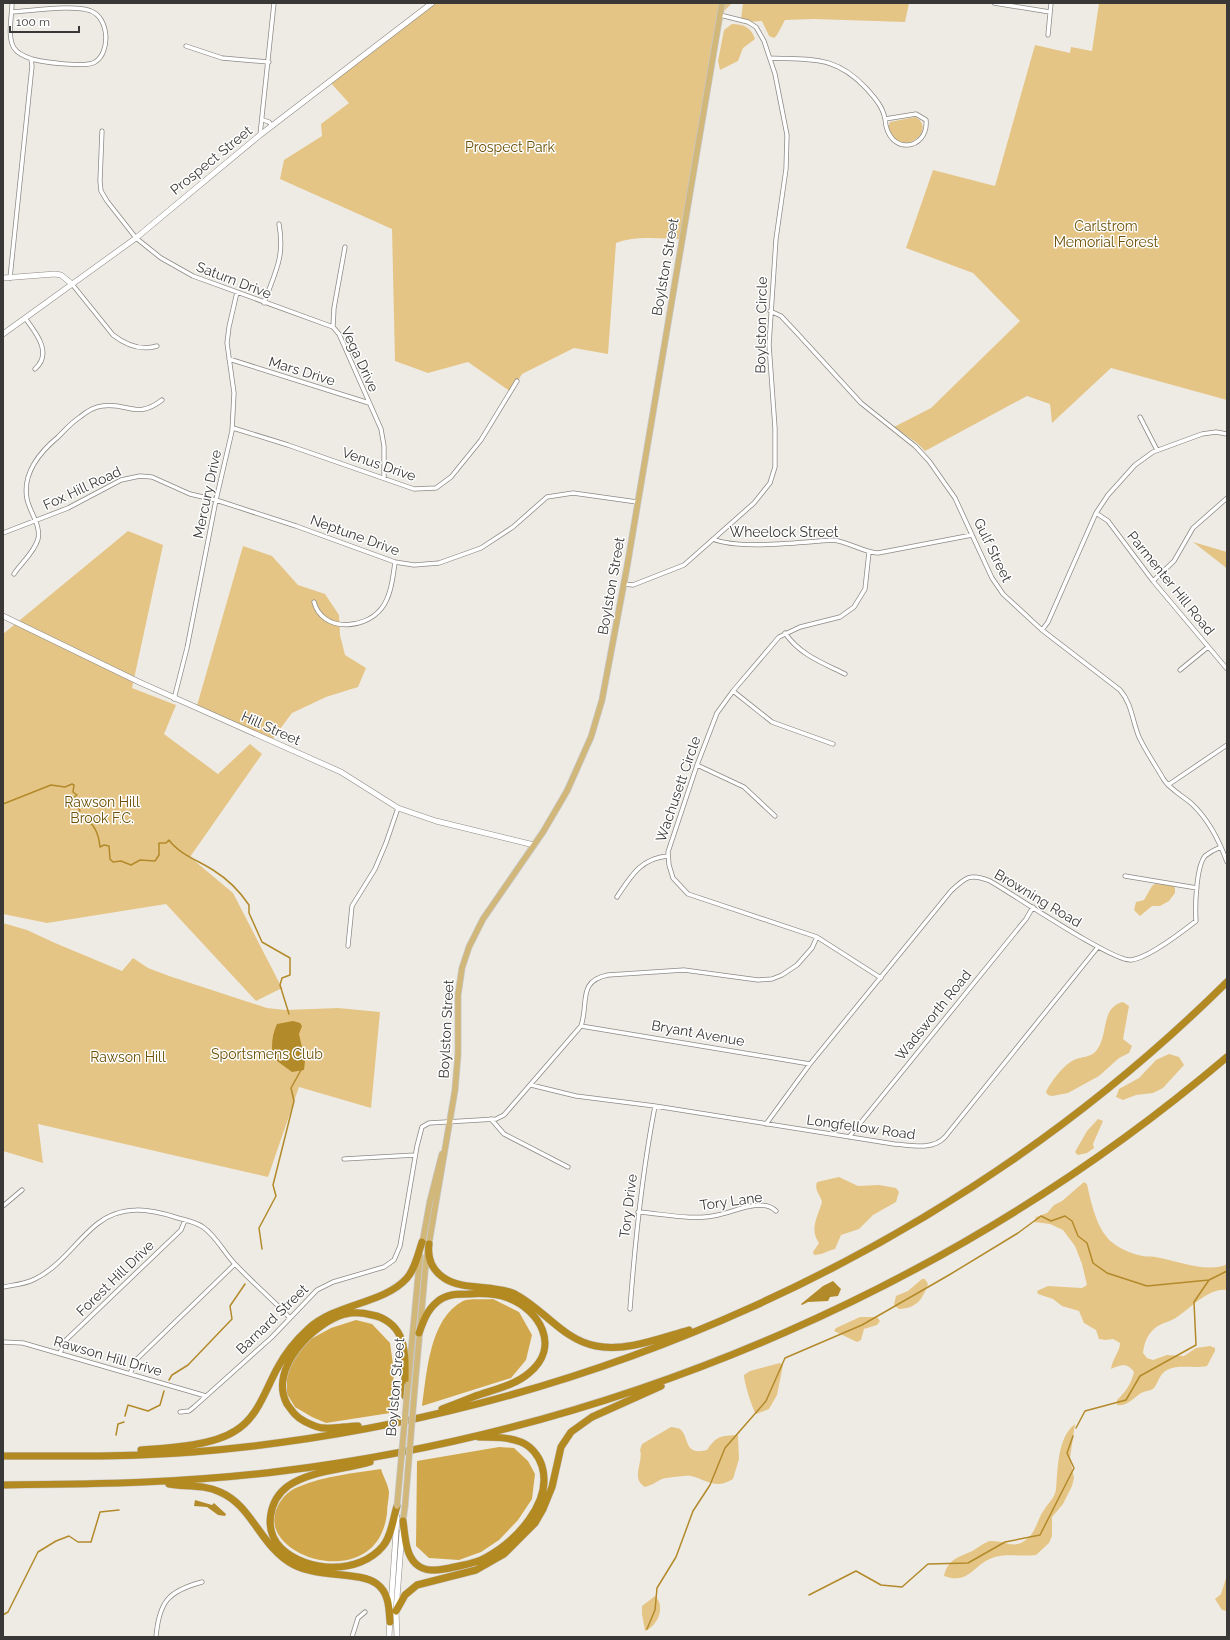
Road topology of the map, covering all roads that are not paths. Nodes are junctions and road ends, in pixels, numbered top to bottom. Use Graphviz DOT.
graph roads {
  1 [pos="12,3"];
  2 [pos="274,3"];
  3 [pos="432,3"];
  4 [pos="722,3"];
  5 [pos="994,3"];
  6 [pos="1051,3"];
  7 [pos="12,12"];
  8 [pos="1050,12"];
  9 [pos="720,15"];
  10 [pos="1048,35"];
  11 [pos="186,46"];
  12 [pos="770,58"];
  13 [pos="31,59"];
  14 [pos="269,62"];
  15 [pos="885,119"];
  16 [pos="263,120"];
  17 [pos="272,126"];
  18 [pos="102,130"];
  19 [pos="260,135"];
  20 [pos="279,224"];
  21 [pos="136,238"];
  22 [pos="345,247"];
  23 [pos="3,278"];
  24 [pos="10,278"];
  25 [pos="72,284"];
  26 [pos="237,292"];
  27 [pos="264,304"];
  28 [pos="770,310"];
  29 [pos="25,318"];
  30 [pos="333,327"];
  31 [pos="3,334"];
  32 [pos="157,346"];
  33 [pos="229,360"];
  34 [pos="35,369"];
  35 [pos="517,381"];
  36 [pos="162,400"];
  37 [pos="369,403"];
  38 [pos="1140,417"];
  39 [pos="233,428"];
  40 [pos="1227,434"];
  41 [pos="1157,450"];
  42 [pos="384,478"];
  43 [pos="1227,498"];
  44 [pos="216,500"];
  45 [pos="637,502"];
  46 [pos="1096,513"];
  47 [pos="35,522"];
  48 [pos="3,533"];
  49 [pos="972,535"];
  50 [pos="713,539"];
  51 [pos="869,552"];
  52 [pos="396,562"];
  53 [pos="14,574"];
  54 [pos="1153,581"];
  55 [pos="624,584"];
  56 [pos="314,602"];
  57 [pos="3,616"];
  58 [pos="1042,630"];
  59 [pos="785,633"];
  60 [pos="1208,647"];
  61 [pos="1227,669"];
  62 [pos="1180,670"];
  63 [pos="846,674"];
  64 [pos="733,691"];
  65 [pos="174,699"];
  66 [pos="833,744"];
  67 [pos="1227,744"];
  68 [pos="697,765"];
  69 [pos="1168,785"];
  70 [pos="398,808"];
  71 [pos="774,816"];
  72 [pos="534,845"];
  73 [pos="1222,847"];
  74 [pos="668,856"];
  75 [pos="1227,862"];
  76 [pos="1125,876"];
  77 [pos="1197,888"];
  78 [pos="617,897"];
  79 [pos="1033,907"];
  80 [pos="817,937"];
  81 [pos="348,946"];
  82 [pos="1098,947"];
  83 [pos="881,978"];
  84 [pos="1227,982"];
  85 [pos="581,1026"];
  86 [pos="1227,1058"];
  87 [pos="810,1064"];
  88 [pos="531,1085"];
  89 [pos="655,1106"];
  90 [pos="491,1119"];
  91 [pos="450,1121"];
  92 [pos="766,1124"];
  93 [pos="849,1137"];
  94 [pos="415,1156"];
  95 [pos="344,1159"];
  96 [pos="568,1167"];
  97 [pos="22,1190"];
  98 [pos="3,1206"];
  99 [pos="776,1211"];
  100 [pos="638,1212"];
  101 [pos="185,1220"];
  102 [pos="426,1243"];
  103 [pos="235,1264"];
  104 [pos="3,1287"];
  105 [pos="630,1310"];
  106 [pos="290,1318"];
  107 [pos="718,1322"];
  108 [pos="419,1334"];
  109 [pos="3,1342"];
  110 [pos="60,1353"];
  111 [pos="710,1364"];
  112 [pos="130,1374"];
  113 [pos="406,1383"];
  114 [pos="206,1396"];
  115 [pos="406,1405"];
  116 [pos="180,1412"];
  117 [pos="419,1418"];
  118 [pos="395,1423"];
  119 [pos="468,1438"];
  120 [pos="398,1453"];
  121 [pos="3,1456"];
  122 [pos="105,1456"];
  123 [pos="157,1482"];
  124 [pos="3,1485"];
  125 [pos="401,1506"];
  126 [pos="403,1521"];
  127 [pos="202,1582"];
  128 [pos="396,1611"];
  129 [pos="365,1612"];
  130 [pos="390,1622"];
  131 [pos="156,1637"];
  132 [pos="352,1637"];
  133 [pos="389,1637"];
  134 [pos="397,1637"];
  1 -- 7 [label="street"];
  2 -- 14 [label="street"];
  3 -- 17 [label="street, Prospect Street"];
  4 -- 9 [label="main road, Boylston Street"];
  5 -- 8 [label="street"];
  6 -- 8 [label="street"];
  7 -- 13 [label="street"];
  7 -- 13 [label="street"];
  8 -- 10 [label="street"];
  9 -- 12 [label="street, Boylston Circle"];
  9 -- 45 [label="main road, Boylston Street"];
  11 -- 14 [label="street"];
  12 -- 15 [label="street"];
  12 -- 28 [label="street, Boylston Circle"];
  13 -- 24 [label="street"];
  14 -- 16 [label="street"];
  15 -- 15 [label="street"];
  16 -- 17 [label="street"];
  16 -- 19 [label="street"];
  17 -- 19 [label="street, Prospect Street"];
  18 -- 21 [label="street, Saturn Drive"];
  19 -- 21 [label="street, Prospect Street"];
  20 -- 27 [label="street"];
  21 -- 25 [label="street, Prospect Street"];
  21 -- 26 [label="street, Saturn Drive"];
  22 -- 30 [label="street, Vega Drive"];
  23 -- 24 [label="street"];
  24 -- 25 [label="street"];
  25 -- 29 [label="street, Prospect Street"];
  25 -- 32 [label="street"];
  26 -- 27 [label="street, Saturn Drive"];
  26 -- 33 [label="street, Mercury Drive"];
  27 -- 30 [label="street, Saturn Drive"];
  28 -- 49 [label="street, Gulf Street"];
  28 -- 50 [label="street, Boylston Circle"];
  29 -- 31 [label="street, Prospect Street"];
  29 -- 34 [label="street"];
  30 -- 37 [label="street, Vega Drive"];
  33 -- 37 [label="street, Mars Drive"];
  33 -- 39 [label="street, Mercury Drive"];
  35 -- 42 [label="street, Venus Drive"];
  36 -- 47 [label="street"];
  37 -- 42 [label="street, Vega Drive"];
  38 -- 41 [label="street"];
  39 -- 42 [label="street, Venus Drive"];
  39 -- 44 [label="street, Mercury Drive"];
  40 -- 41 [label="street"];
  41 -- 46 [label="street"];
  43 -- 54 [label="street"];
  44 -- 47 [label="street, Fox Hill Road"];
  44 -- 52 [label="street, Neptune Drive"];
  44 -- 65 [label="street, Mercury Drive"];
  45 -- 52 [label="street, Neptune Drive"];
  45 -- 55 [label="main road, Boylston Street"];
  46 -- 54 [label="street, Parmenter Hill Road"];
  46 -- 58 [label="street"];
  47 -- 48 [label="street, Fox Hill Road"];
  47 -- 53 [label="street"];
  49 -- 51 [label="street, Wheelock Street"];
  49 -- 58 [label="street, Gulf Street"];
  50 -- 51 [label="street, Wheelock Street"];
  50 -- 55 [label="street, Boylston Circle"];
  51 -- 59 [label="street, Wachusett Circle"];
  52 -- 56 [label="street"];
  54 -- 60 [label="street, Parmenter Hill Road"];
  55 -- 72 [label="main road, Boylston Street"];
  57 -- 65 [label="street, Hill Street"];
  58 -- 69 [label="street, Gulf Street"];
  59 -- 63 [label="street"];
  59 -- 64 [label="street, Wachusett Circle"];
  60 -- 61 [label="street, Parmenter Hill Road"];
  60 -- 62 [label="street"];
  64 -- 66 [label="street"];
  64 -- 68 [label="street, Wachusett Circle"];
  65 -- 70 [label="street, Hill Street"];
  67 -- 69 [label="street"];
  68 -- 71 [label="street"];
  68 -- 74 [label="street, Wachusett Circle"];
  69 -- 73 [label="street, Gulf Street"];
  70 -- 72 [label="street, Hill Street"];
  70 -- 81 [label="street"];
  72 -- 91 [label="main road, Boylston Street"];
  73 -- 75 [label="street, Gulf Street"];
  73 -- 77 [label="street, Browning Road"];
  74 -- 78 [label="street"];
  74 -- 80 [label="street, Wachusett Circle"];
  76 -- 77 [label="street"];
  77 -- 82 [label="street, Browning Road"];
  79 -- 82 [label="street, Browning Road"];
  79 -- 83 [label="street, Browning Road"];
  79 -- 93 [label="street, Wadsworth Road"];
  80 -- 83 [label="street, Wachusett Circle"];
  80 -- 85 [label="street"];
  82 -- 93 [label="street, Longfellow Road"];
  83 -- 87 [label="street, Browning Road"];
  84 -- 107 [label="highway"];
  85 -- 87 [label="street, Bryant Avenue"];
  85 -- 88 [label="street"];
  86 -- 111 [label="highway"];
  87 -- 92 [label="street, Browning Road"];
  88 -- 89 [label="street, Longfellow Road"];
  88 -- 90 [label="street"];
  89 -- 92 [label="street, Longfellow Road"];
  89 -- 100 [label="street, Tory Drive"];
  90 -- 91 [label="street"];
  90 -- 96 [label="street"];
  91 -- 94 [label="street, Barnard Street"];
  91 -- 102 [label="main road, Boylston Street"];
  92 -- 93 [label="street, Longfellow Road"];
  94 -- 95 [label="street"];
  94 -- 106 [label="street, Barnard Street"];
  97 -- 98 [label="street"];
  99 -- 100 [label="street, Tory Lane"];
  100 -- 105 [label="street, Tory Drive"];
  101 -- 103 [label="street"];
  101 -- 104 [label="street"];
  101 -- 110 [label="street, Forest Hill Drive"];
  102 -- 107 [label="highway"];
  102 -- 108 [label="main road, Boylston Street"];
  102 -- 113 [label="main road, Boylston Street"];
  102 -- 122 [label="highway"];
  103 -- 106 [label="street"];
  103 -- 112 [label="street"];
  106 -- 114 [label="street, Barnard Street"];
  107 -- 117 [label="highway"];
  108 -- 117 [label="highway"];
  108 -- 125 [label="main road, Boylston Street, bridge"];
  109 -- 110 [label="street, Rawson Hill Drive"];
  110 -- 112 [label="street, Rawson Hill Drive"];
  111 -- 119 [label="highway"];
  111 -- 128 [label="highway"];
  112 -- 114 [label="street, Rawson Hill Drive"];
  113 -- 115 [label="highway, bridge"];
  113 -- 118 [label="highway"];
  114 -- 116 [label="street, Barnard Street"];
  115 -- 125 [label="main road, Boylston Street, bridge"];
  117 -- 118 [label="highway"];
  118 -- 122 [label="highway"];
  119 -- 120 [label="highway"];
  119 -- 126 [label="highway"];
  120 -- 123 [label="highway"];
  120 -- 125 [label="highway"];
  121 -- 122 [label="highway"];
  123 -- 124 [label="highway"];
  123 -- 130 [label="highway"];
  125 -- 126 [label="main road, Boylston Street"];
  125 -- 130 [label="street, Boylston Street"];
  126 -- 128 [label="street, Boylston Street"];
  127 -- 131 [label="street"];
  128 -- 134 [label="street, Boylston Street"];
  129 -- 132 [label="street"];
  130 -- 133 [label="street, Boylston Street"];
}
